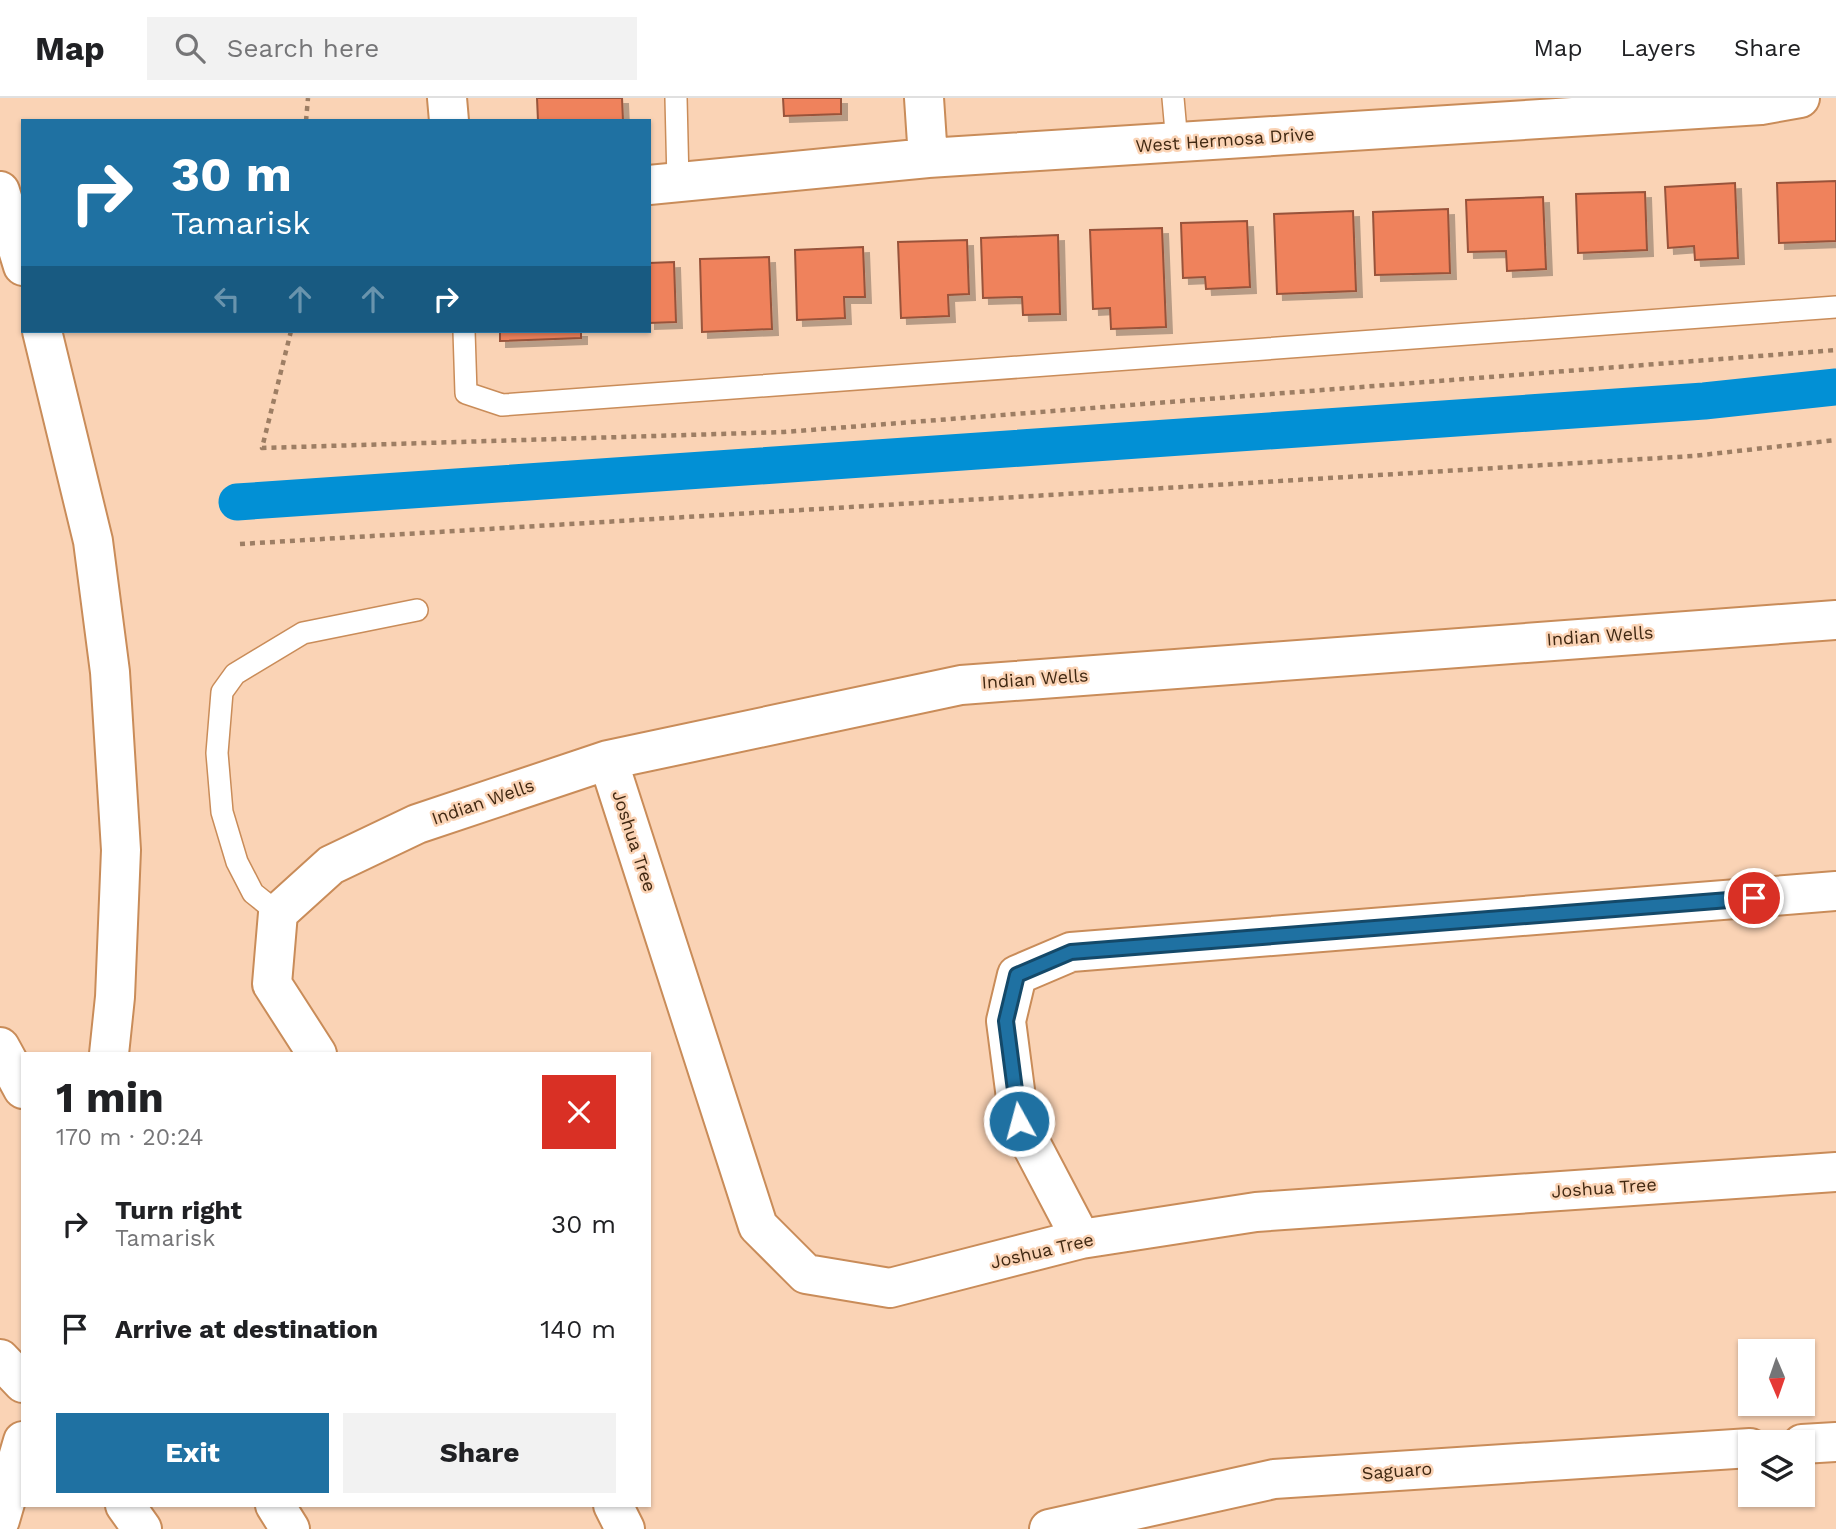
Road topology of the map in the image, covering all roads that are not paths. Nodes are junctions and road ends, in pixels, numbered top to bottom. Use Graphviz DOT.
graph roads {
  1 [pos="447,98"];
  2 [pos="676,98"];
  3 [pos="924,98"];
  4 [pos="1173,98"];
  5 [pos="1800,98"];
  6 [pos="1598,107"];
  7 [pos="1404,113"];
  8 [pos="449,119"];
  9 [pos="1177,143"];
  10 [pos="928,158"];
  11 [pos="664,184"];
  12 [pos="0,191"];
  13 [pos="21,259"];
  14 [pos="1836,307"];
  15 [pos="42,333"];
  16 [pos="464,333"];
  17 [pos="416,610"];
  18 [pos="1836,620"];
  19 [pos="608,760"];
  20 [pos="1836,891"];
  21 [pos="278,913"];
  22 [pos="0,1047"];
  23 [pos="109,1052"];
  24 [pos="316,1052"];
  25 [pos="21,1085"];
  26 [pos="1836,1172"];
  27 [pos="1081,1239"];
  28 [pos="0,1359"];
  29 [pos="21,1381"];
  30 [pos="1836,1442"];
  31 [pos="1815,1443"];
  32 [pos="21,1448"];
  33 [pos="1738,1449"];
  34 [pos="126,1507"];
  35 [pos="276,1507"];
  36 [pos="614,1507"];
  37 [pos="0,1520"];
  38 [pos="142,1529"];
  39 [pos="290,1529"];
  40 [pos="625,1529"];
  41 [pos="1049,1529"];
  1 -- 8 [label="main road"];
  2 -- 11 [label="lane"];
  3 -- 10 [label="main road"];
  4 -- 9 [label="lane"];
  5 -- 6 [label="main road, West Hermosa Drive"];
  6 -- 7 [label="main road, West Hermosa Drive"];
  7 -- 9 [label="main road, West Hermosa Drive"];
  9 -- 10 [label="main road, West Hermosa Drive"];
  10 -- 11 [label="main road, West Hermosa Drive"];
  12 -- 13 [label="main road"];
  14 -- 16 [label="lane"];
  15 -- 23 [label="main road"];
  17 -- 21 [label="lane"];
  18 -- 19 [label="main road, Indian Wells"];
  19 -- 21 [label="main road, Indian Wells"];
  19 -- 27 [label="main road, Joshua Tree"];
  20 -- 27 [label="main road"];
  21 -- 24 [label="main road"];
  22 -- 25 [label="main road"];
  26 -- 27 [label="main road, Joshua Tree"];
  28 -- 29 [label="main road"];
  30 -- 31 [label="main road"];
  32 -- 37 [label="main road"];
  33 -- 41 [label="main road, Saguaro"];
  34 -- 38 [label="main road"];
  35 -- 39 [label="main road"];
  36 -- 40 [label="main road"];
}
